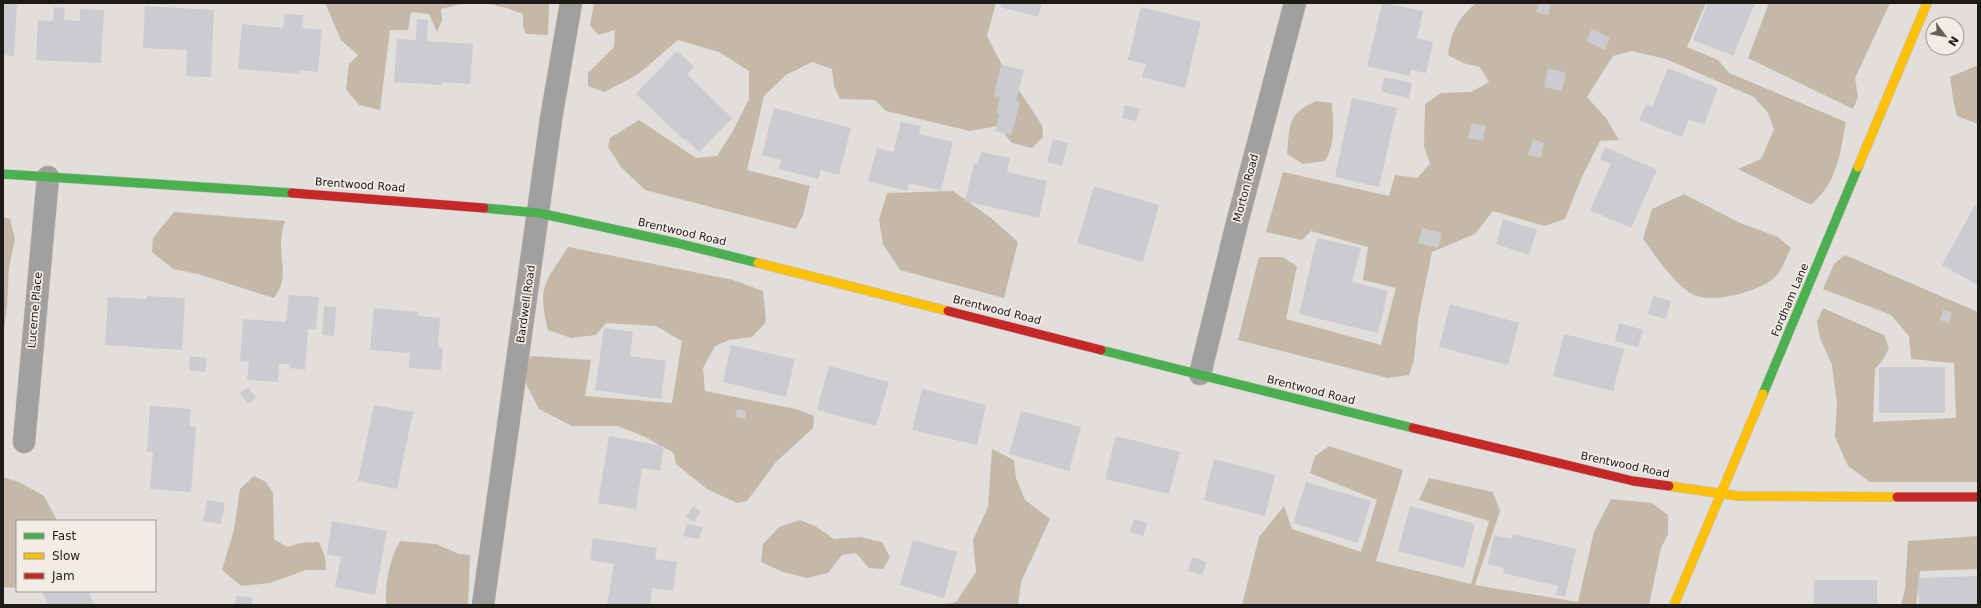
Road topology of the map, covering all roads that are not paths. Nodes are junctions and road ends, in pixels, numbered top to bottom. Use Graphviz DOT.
graph roads {
  1 [pos="571,3"];
  2 [pos="1295,3"];
  3 [pos="1926,3"];
  4 [pos="3,174"];
  5 [pos="48,177"];
  6 [pos="539,214"];
  7 [pos="1200,374"];
  8 [pos="24,442"];
  9 [pos="1720,493"];
  10 [pos="1978,497"];
  11 [pos="483,605"];
  12 [pos="1674,605"];
  1 -- 6 [label="street, Bardwell Road"];
  2 -- 7 [label="street, Morton Road"];
  3 -- 9 [label="street, Fordham Lane"];
  4 -- 5 [label="street, Brentwood Road"];
  5 -- 6 [label="street, Brentwood Road"];
  5 -- 8 [label="street, Lucerne Place"];
  6 -- 7 [label="street, Brentwood Road"];
  6 -- 11 [label="street, Bardwell Road"];
  7 -- 9 [label="street, Brentwood Road"];
  9 -- 10 [label="street, Brentwood Road"];
  9 -- 12 [label="street, Fordham Lane"];
}
